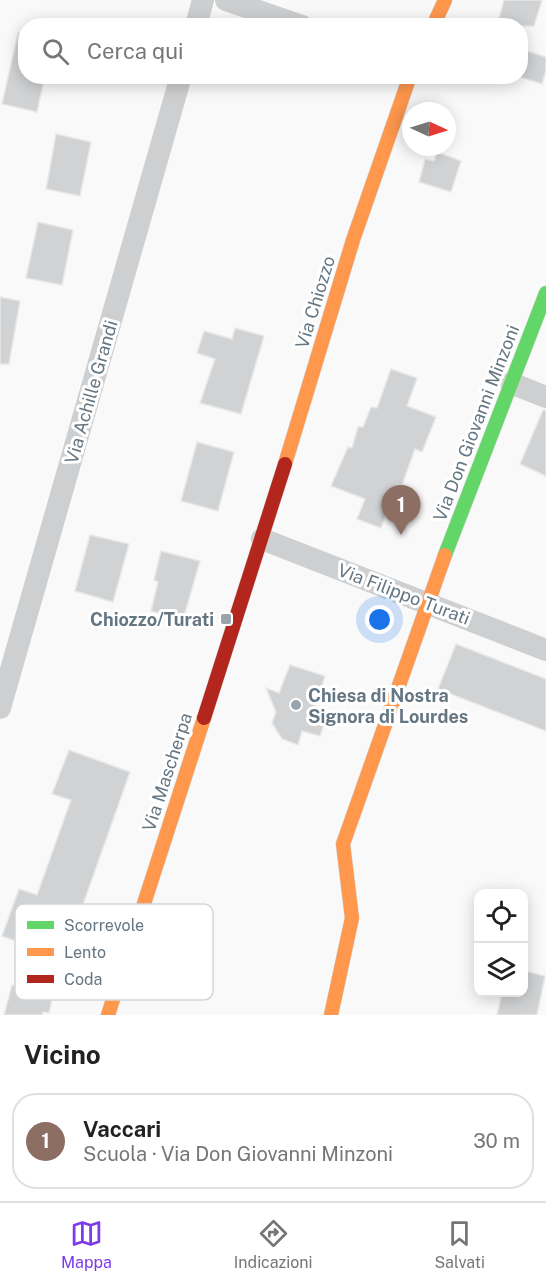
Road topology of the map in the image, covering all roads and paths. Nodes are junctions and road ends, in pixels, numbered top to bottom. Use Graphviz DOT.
graph roads {
  1 [pos="203,0"];
  2 [pos="226,0"];
  3 [pos="445,0"];
  4 [pos="198,18"];
  5 [pos="279,18"];
  6 [pos="437,18"];
  7 [pos="179,84"];
  8 [pos="407,84"];
  9 [pos="546,293"];
  10 [pos="511,383"];
  11 [pos="546,397"];
  12 [pos="262,539"];
  13 [pos="427,602"];
  14 [pos="546,650"];
  15 [pos="0,708"];
  16 [pos="144,904"];
  17 [pos="113,1000"];
  18 [pos="108,1015"];
  19 [pos="330,1015"];
  1 -- 4 [label="street"];
  2 -- 5 [label="street"];
  3 -- 6 [label="street"];
  7 -- 15 [label="street, Via Achille Grandi"];
  8 -- 12 [label="street, Via Chiozzo"];
  9 -- 10 [label="street, Via Don Giovanni Minzoni"];
  10 -- 11 [label="street"];
  10 -- 13 [label="street, Via Don Giovanni Minzoni"];
  12 -- 13 [label="street, Via Filippo Turati"];
  12 -- 16 [label="street, Via Mascherpa"];
  13 -- 14 [label="street, Via Filippo Turati"];
  13 -- 19 [label="street, Via Don Giovanni Minzoni"];
  17 -- 18 [label="street, Via Mascherpa"];
}
